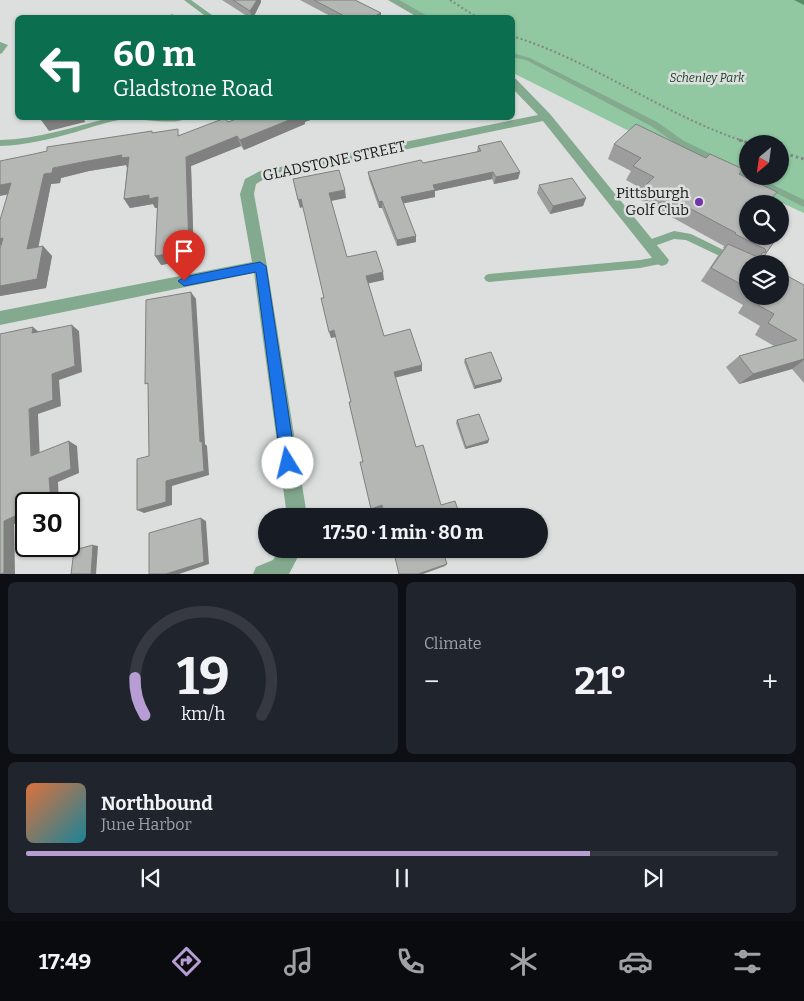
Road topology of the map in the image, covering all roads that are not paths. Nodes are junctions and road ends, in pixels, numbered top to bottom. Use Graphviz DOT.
graph roads {
  1 [pos="187,0"];
  2 [pos="392,0"];
  3 [pos="798,0"];
  4 [pos="804,2"];
  5 [pos="209,15"];
  6 [pos="419,15"];
  7 [pos="0,44"];
  8 [pos="0,52"];
  9 [pos="515,56"];
  10 [pos="515,84"];
  11 [pos="546,118"];
  12 [pos="113,120"];
  13 [pos="0,143"];
  14 [pos="804,204"];
  15 [pos="649,244"];
  16 [pos="662,260"];
  17 [pos="739,261"];
  18 [pos="260,266"];
  19 [pos="489,278"];
  20 [pos="0,318"];
  21 [pos="296,508"];
  22 [pos="286,558"];
  23 [pos="263,574"];
  1 -- 5 [label="lane"];
  2 -- 6 [label="street"];
  3 -- 4 [label="street"];
  7 -- 8 [label="lane"];
  9 -- 14 [label="lane"];
  10 -- 11 [label="street"];
  11 -- 15 [label="street"];
  11 -- 18 [label="street, GLADSTONE STREET"];
  12 -- 13 [label="lane"];
  15 -- 16 [label="street"];
  15 -- 17 [label="lane"];
  16 -- 19 [label="lane"];
  18 -- 20 [label="street"];
  18 -- 21 [label="street, GLADSTONE STREET"];
  22 -- 23 [label="street"];
}
